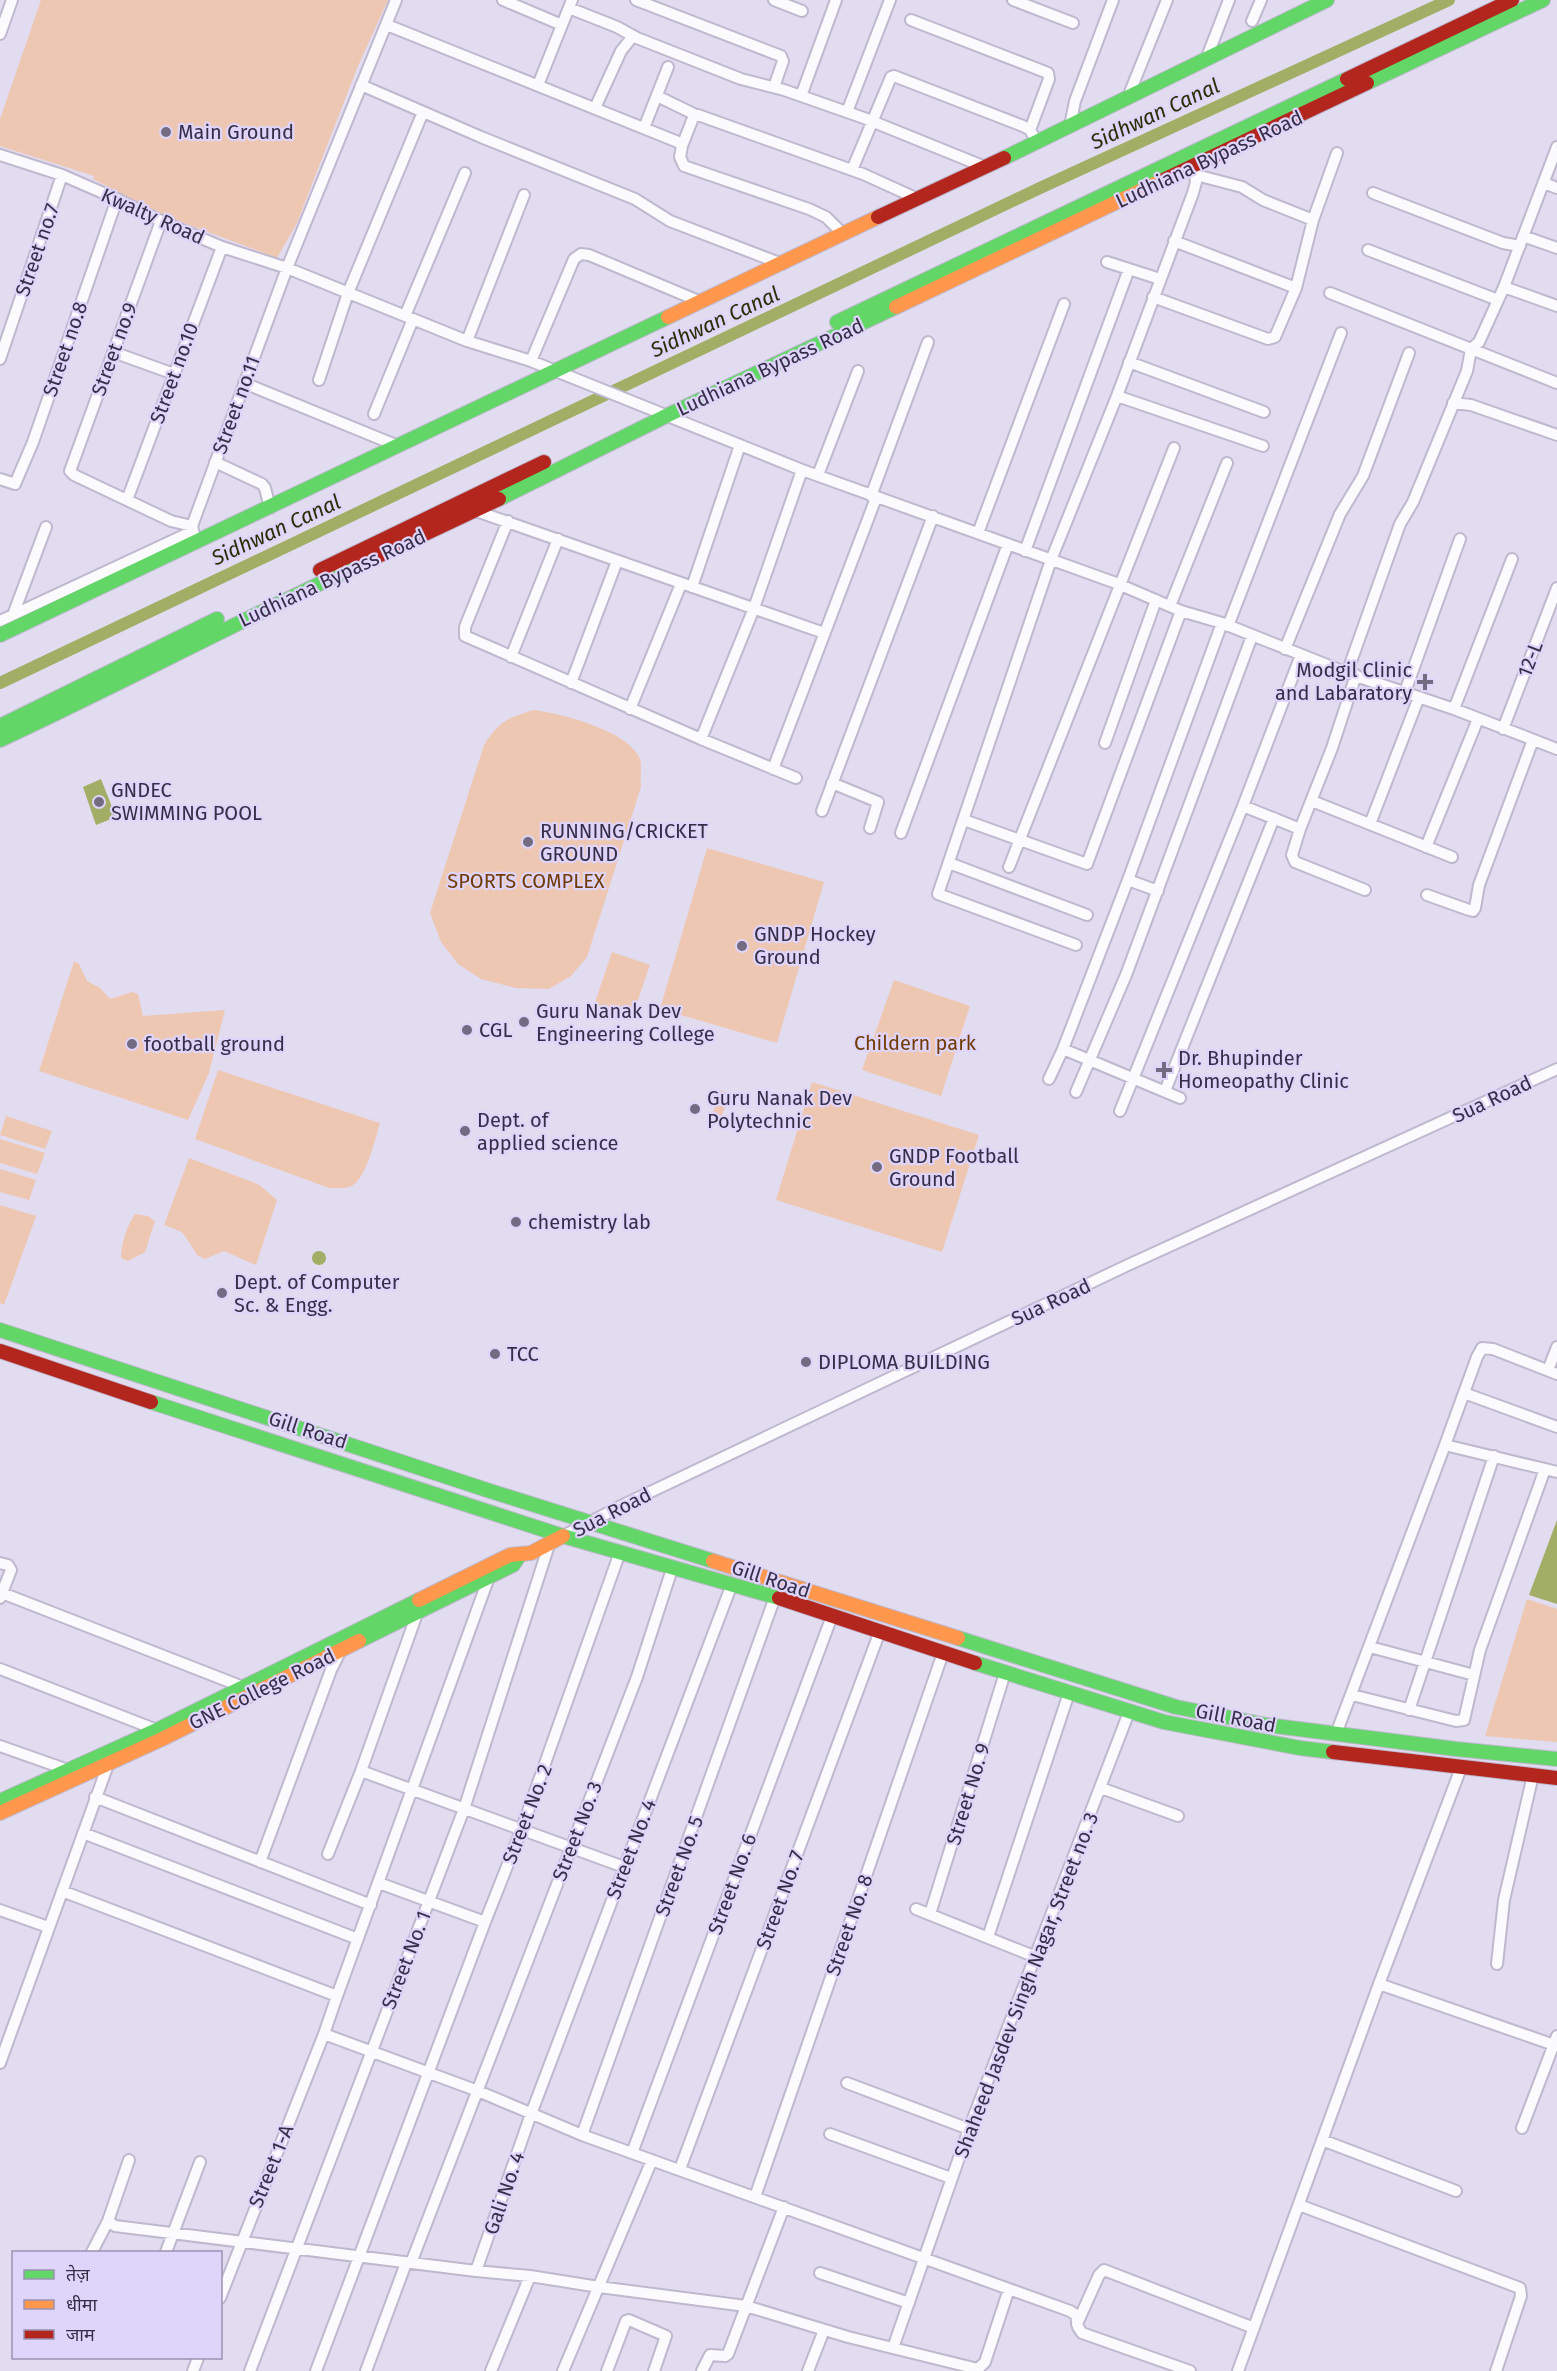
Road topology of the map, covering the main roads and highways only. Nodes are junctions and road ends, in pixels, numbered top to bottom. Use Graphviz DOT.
graph roads {
  1 [pos="1327,0"];
  2 [pos="1512,0"];
  3 [pos="1543,0"];
  4 [pos="0,635"];
  5 [pos="0,726"];
  6 [pos="0,740"];
  7 [pos="0,1330"];
  8 [pos="1,1356"];
  9 [pos="563,1536"];
  10 [pos="549,1545"];
  11 [pos="519,1556"];
  12 [pos="1557,1759"];
  13 [pos="1557,1778"];
  14 [pos="0,1801"];
  15 [pos="0,1813"];
  1 -- 4 [label="main road"];
  2 -- 5 [label="main road, Ludhiana Bypass Road"];
  3 -- 6 [label="main road, Ludhiana Bypass Road"];
  7 -- 12 [label="main road, Gill Road"];
  8 -- 9 [label="main road, Gill Road"];
  9 -- 10 [label="main road, Sua Road"];
  9 -- 13 [label="main road, Gill Road"];
  10 -- 11 [label="main road, GNE College Road"];
  11 -- 14 [label="main road, GNE College Road"];
  11 -- 15 [label="main road, GNE College Road"];
}
